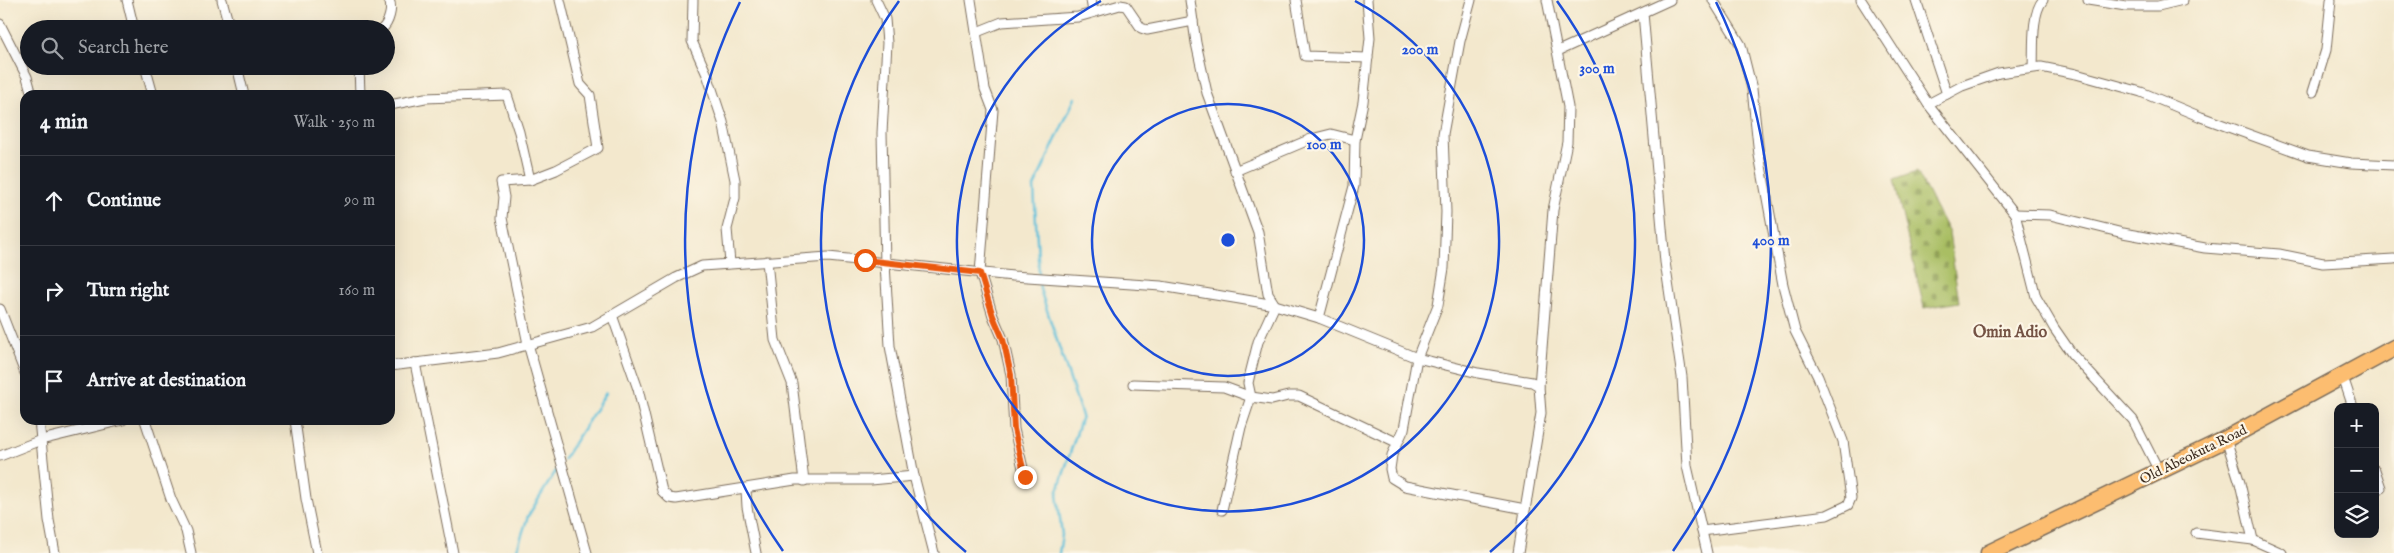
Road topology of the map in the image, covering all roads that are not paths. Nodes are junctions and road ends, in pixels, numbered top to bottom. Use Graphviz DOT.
graph roads {
  1 [pos="127,0"];
  2 [pos="222,0"];
  3 [pos="389,0"];
  4 [pos="560,0"];
  5 [pos="693,0"];
  6 [pos="876,0"];
  7 [pos="971,0"];
  8 [pos="1091,0"];
  9 [pos="1190,0"];
  10 [pos="1296,0"];
  11 [pos="1367,0"];
  12 [pos="1471,0"];
  13 [pos="1547,0"];
  14 [pos="1670,0"];
  15 [pos="1713,0"];
  16 [pos="1861,0"];
  17 [pos="1916,0"];
  18 [pos="2043,0"];
  19 [pos="2088,0"];
  20 [pos="2183,0"];
  21 [pos="2331,0"];
  22 [pos="1093,12"];
  23 [pos="1643,13"];
  24 [pos="132,20"];
  25 [pos="228,20"];
  26 [pos="386,20"];
  27 [pos="1193,21"];
  28 [pos="0,24"];
  29 [pos="977,32"];
  30 [pos="1558,51"];
  31 [pos="1368,58"];
  32 [pos="20,63"];
  33 [pos="2033,68"];
  34 [pos="26,75"];
  35 [pos="148,75"];
  36 [pos="239,75"];
  37 [pos="359,75"];
  38 [pos="31,90"];
  39 [pos="152,90"];
  40 [pos="243,90"];
  41 [pos="360,90"];
  42 [pos="2313,92"];
  43 [pos="1947,94"];
  44 [pos="395,104"];
  45 [pos="1928,104"];
  46 [pos="1355,140"];
  47 [pos="2394,166"];
  48 [pos="1235,171"];
  49 [pos="530,180"];
  50 [pos="2015,214"];
  51 [pos="2394,259"];
  52 [pos="767,261"];
  53 [pos="730,263"];
  54 [pos="885,264"];
  55 [pos="980,273"];
  56 [pos="1275,305"];
  57 [pos="0,309"];
  58 [pos="612,315"];
  59 [pos="1319,318"];
  60 [pos="528,344"];
  61 [pos="2394,348"];
  62 [pos="1417,358"];
  63 [pos="20,360"];
  64 [pos="415,363"];
  65 [pos="395,365"];
  66 [pos="2343,376"];
  67 [pos="1133,384"];
  68 [pos="1539,386"];
  69 [pos="1251,397"];
  70 [pos="2352,403"];
  71 [pos="40,425"];
  72 [pos="96,425"];
  73 [pos="147,425"];
  74 [pos="296,425"];
  75 [pos="2226,439"];
  76 [pos="41,440"];
  77 [pos="1396,442"];
  78 [pos="0,456"];
  79 [pos="2159,471"];
  80 [pos="914,476"];
  81 [pos="1025,477"];
  82 [pos="804,480"];
  83 [pos="2379,482"];
  84 [pos="2381,488"];
  85 [pos="746,490"];
  86 [pos="1222,510"];
  87 [pos="1525,510"];
  88 [pos="1702,531"];
  89 [pos="2196,533"];
  90 [pos="2253,540"];
  91 [pos="55,553"];
  92 [pos="191,553"];
  93 [pos="317,553"];
  94 [pos="453,553"];
  95 [pos="587,553"];
  96 [pos="756,553"];
  97 [pos="934,553"];
  98 [pos="1518,553"];
  99 [pos="1706,553"];
  100 [pos="1989,553"];
  101 [pos="2282,553"];
  1 -- 24 [label="street"];
  2 -- 25 [label="street"];
  3 -- 26 [label="street"];
  4 -- 49 [label="street"];
  5 -- 53 [label="street"];
  6 -- 54 [label="street"];
  7 -- 29 [label="street"];
  8 -- 22 [label="street"];
  9 -- 27 [label="street"];
  10 -- 31 [label="street"];
  11 -- 31 [label="street"];
  12 -- 62 [label="street"];
  13 -- 30 [label="street"];
  14 -- 23 [label="street"];
  15 -- 88 [label="street"];
  16 -- 45 [label="street"];
  17 -- 43 [label="street"];
  18 -- 33 [label="street"];
  19 -- 20 [label="street"];
  21 -- 42 [label="street"];
  22 -- 27 [label="street"];
  22 -- 29 [label="street"];
  23 -- 30 [label="street"];
  23 -- 88 [label="street"];
  27 -- 48 [label="street"];
  28 -- 32 [label="street"];
  29 -- 55 [label="street"];
  30 -- 68 [label="street"];
  31 -- 46 [label="street"];
  33 -- 43 [label="street"];
  33 -- 47 [label="street"];
  34 -- 38 [label="street"];
  35 -- 39 [label="street"];
  36 -- 40 [label="street"];
  37 -- 41 [label="street"];
  43 -- 45 [label="street"];
  44 -- 49 [label="street"];
  45 -- 50 [label="street"];
  46 -- 48 [label="street"];
  46 -- 59 [label="street"];
  48 -- 56 [label="street"];
  49 -- 60 [label="street"];
  50 -- 51 [label="street"];
  50 -- 79 [label="street"];
  52 -- 53 [label="street"];
  52 -- 54 [label="street"];
  52 -- 82 [label="street"];
  53 -- 58 [label="street"];
  54 -- 55 [label="street"];
  54 -- 80 [label="street"];
  55 -- 56 [label="street"];
  55 -- 81 [label="street"];
  56 -- 59 [label="street"];
  56 -- 69 [label="street"];
  57 -- 63 [label="street"];
  58 -- 60 [label="street"];
  58 -- 85 [label="street"];
  59 -- 62 [label="street"];
  60 -- 64 [label="street"];
  60 -- 95 [label="street"];
  61 -- 66 [label="highway, Old Abeokuta Road"];
  62 -- 68 [label="street"];
  62 -- 77 [label="street"];
  64 -- 65 [label="street"];
  64 -- 94 [label="street"];
  66 -- 70 [label="street"];
  66 -- 75 [label="highway, Old Abeokuta Road"];
  67 -- 69 [label="street"];
  68 -- 87 [label="street"];
  69 -- 77 [label="street"];
  69 -- 86 [label="street"];
  71 -- 76 [label="street"];
  72 -- 76 [label="street"];
  73 -- 92 [label="street"];
  74 -- 93 [label="street"];
  75 -- 79 [label="highway, Old Abeokuta Road"];
  75 -- 90 [label="street"];
  76 -- 78 [label="street"];
  76 -- 91 [label="street"];
  77 -- 87 [label="street"];
  79 -- 100 [label="highway, Old Abeokuta Road"];
  80 -- 82 [label="street"];
  80 -- 97 [label="street"];
  82 -- 85 [label="street"];
  83 -- 84 [label="street"];
  85 -- 96 [label="street"];
  87 -- 98 [label="street"];
  88 -- 99 [label="street"];
  89 -- 90 [label="street"];
  90 -- 101 [label="street"];
}
